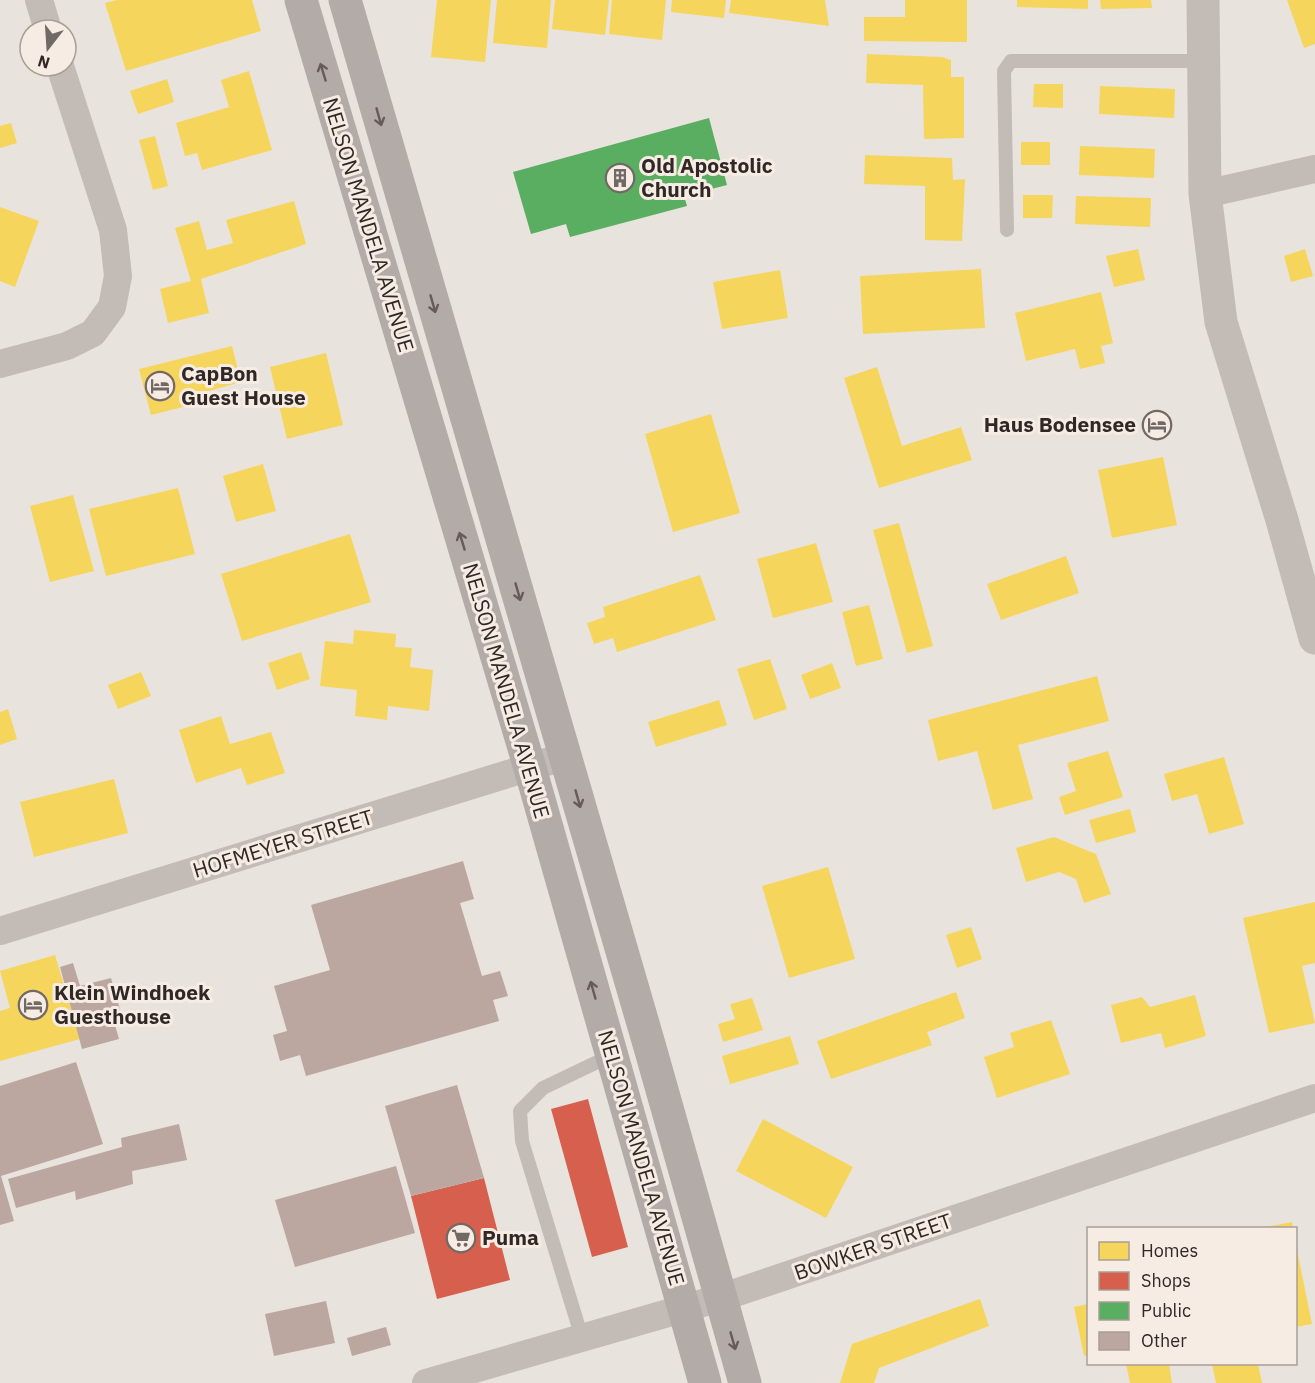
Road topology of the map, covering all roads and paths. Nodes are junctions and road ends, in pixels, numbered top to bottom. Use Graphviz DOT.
graph roads {
  1 [pos="39,0"];
  2 [pos="302,0"];
  3 [pos="345,0"];
  4 [pos="1203,0"];
  5 [pos="44,18"];
  6 [pos="1203,61"];
  7 [pos="64,78"];
  8 [pos="1315,169"];
  9 [pos="1206,194"];
  10 [pos="1007,230"];
  11 [pos="0,364"];
  12 [pos="1315,638"];
  13 [pos="566,756"];
  14 [pos="530,768"];
  15 [pos="0,931"];
  16 [pos="612,1055"];
  17 [pos="1315,1098"];
  18 [pos="720,1298"];
  19 [pos="683,1309"];
  20 [pos="582,1338"];
  21 [pos="426,1383"];
  22 [pos="705,1383"];
  23 [pos="745,1383"];
  1 -- 5 [label="street"];
  14 -- 2 [label="main road, NELSON MANDELA AVENUE, one-way"];
  3 -- 13 [label="main road, NELSON MANDELA AVENUE, one-way"];
  4 -- 6 [label="street"];
  6 -- 9 [label="street"];
  6 -- 10 [label="lane"];
  7 -- 11 [label="street"];
  8 -- 9 [label="street"];
  9 -- 12 [label="street"];
  13 -- 14 [label="street, HOFMEYER STREET"];
  13 -- 18 [label="main road, NELSON MANDELA AVENUE, one-way"];
  14 -- 15 [label="street, HOFMEYER STREET"];
  16 -- 14 [label="main road, NELSON MANDELA AVENUE, one-way"];
  16 -- 19 [label="main road, NELSON MANDELA AVENUE"];
  16 -- 20 [label="lane"];
  17 -- 18 [label="street, BOWKER STREET"];
  18 -- 19 [label="street, BOWKER STREET"];
  18 -- 23 [label="main road, NELSON MANDELA AVENUE, one-way"];
  19 -- 20 [label="street, BOWKER STREET"];
  19 -- 22 [label="main road, NELSON MANDELA AVENUE"];
  20 -- 21 [label="street, BOWKER STREET"];
}
